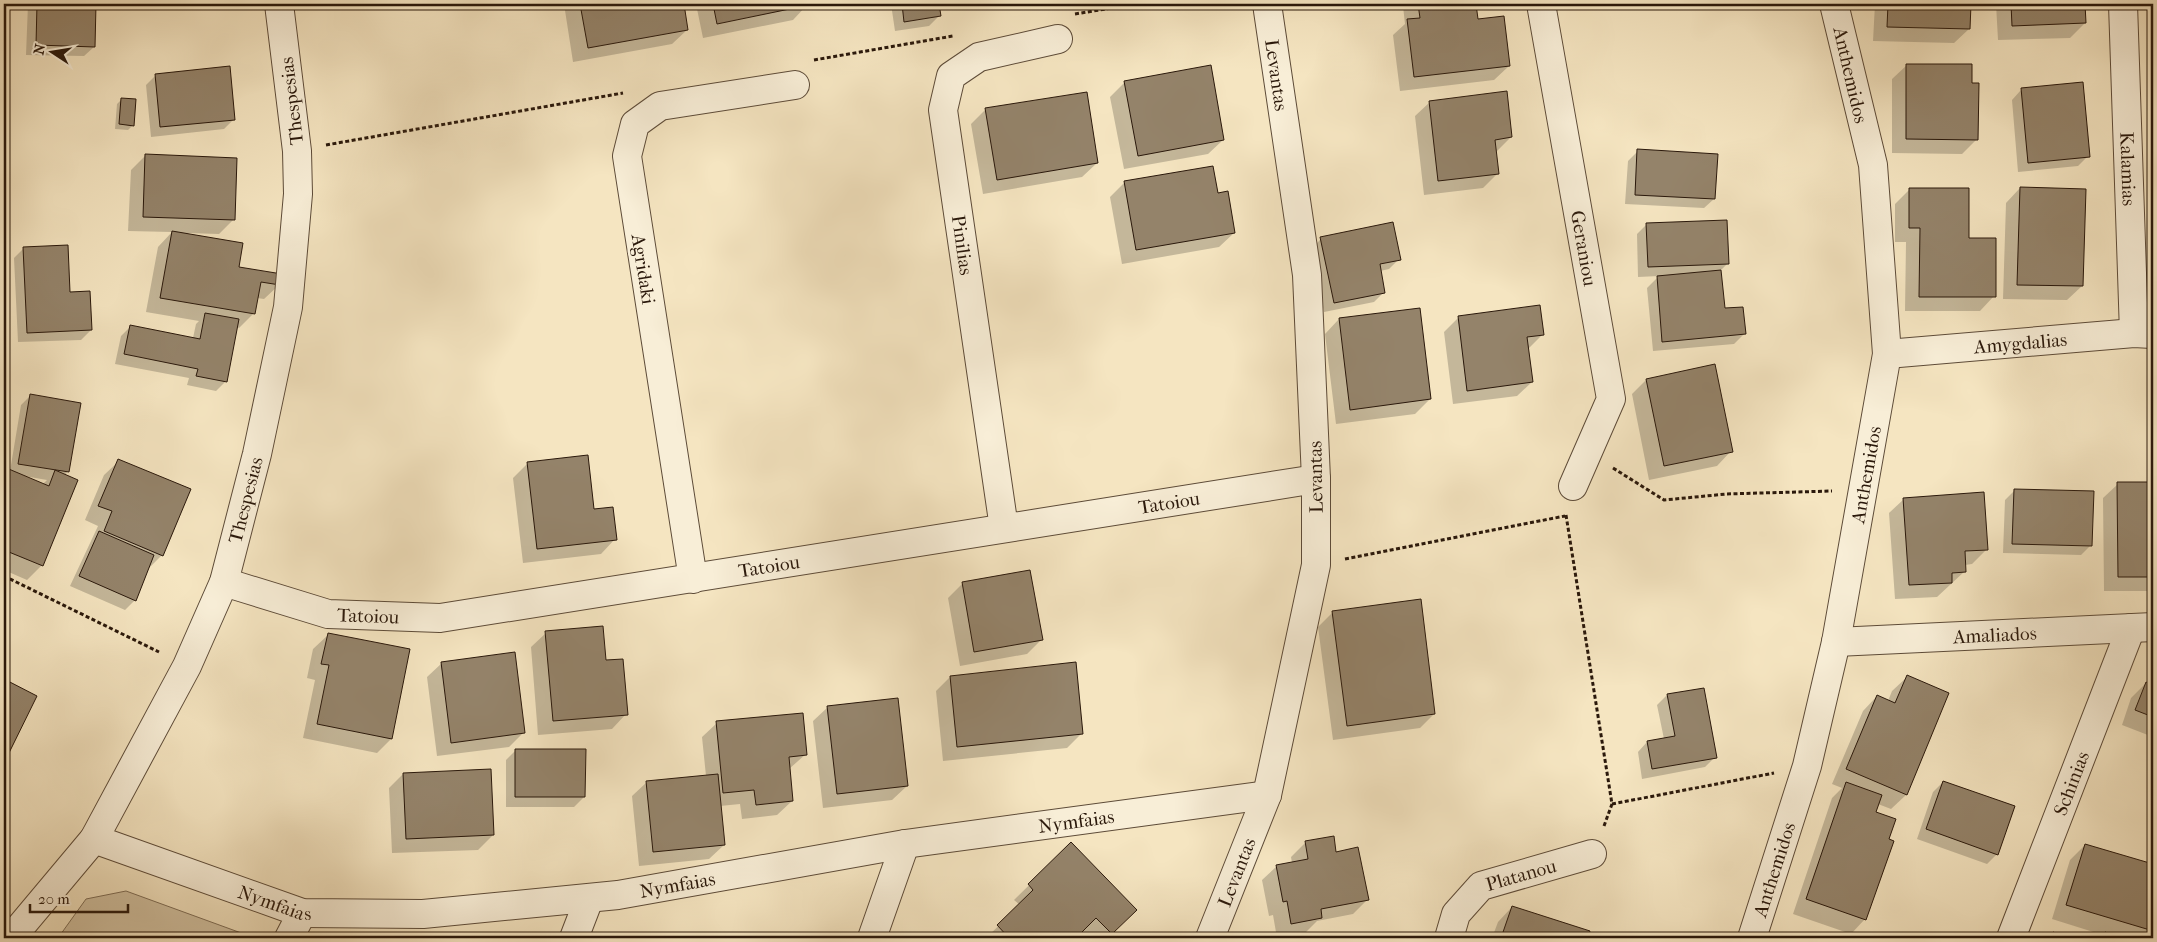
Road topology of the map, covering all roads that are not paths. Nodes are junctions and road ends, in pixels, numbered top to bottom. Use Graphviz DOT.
graph roads {
  1 [pos="279,4"];
  2 [pos="1267,4"];
  3 [pos="1541,4"];
  4 [pos="1834,4"];
  5 [pos="2123,4"];
  6 [pos="1058,39"];
  7 [pos="795,86"];
  8 [pos="2144,333"];
  9 [pos="1887,354"];
  10 [pos="1316,479"];
  11 [pos="1574,486"];
  12 [pos="1004,528"];
  13 [pos="693,579"];
  14 [pos="224,582"];
  15 [pos="2142,627"];
  16 [pos="1836,642"];
  17 [pos="1267,795"];
  18 [pos="94,839"];
  19 [pos="905,844"];
  20 [pos="1592,854"];
  21 [pos="589,899"];
  22 [pos="302,912"];
  23 [pos="10,938"];
  24 [pos="288,938"];
  25 [pos="574,938"];
  26 [pos="872,938"];
  27 [pos="1210,938"];
  28 [pos="1449,938"];
  29 [pos="1752,938"];
  30 [pos="2011,938"];
  1 -- 14 [label="street, Thespesias"];
  2 -- 10 [label="street, Levantas"];
  3 -- 11 [label="street, Geraniou"];
  4 -- 9 [label="street, Anthemidos"];
  5 -- 8 [label="street, Kalamias"];
  6 -- 12 [label="street, Pinilias"];
  7 -- 13 [label="street, Agridaki"];
  8 -- 9 [label="street, Amygdalias"];
  9 -- 16 [label="street, Anthemidos"];
  10 -- 12 [label="street, Tatoiou"];
  10 -- 17 [label="street, Levantas"];
  12 -- 13 [label="street, Tatoiou"];
  13 -- 14 [label="street, Tatoiou"];
  14 -- 18 [label="street, Thespesias"];
  15 -- 16 [label="street, Amaliados"];
  15 -- 30 [label="street, Schinias"];
  16 -- 29 [label="street, Anthemidos"];
  17 -- 19 [label="street, Nymfaias"];
  17 -- 27 [label="street, Levantas"];
  18 -- 22 [label="street, Nymfaias"];
  18 -- 23 [label="street, Thespesias"];
  19 -- 21 [label="street, Nymfaias"];
  19 -- 26 [label="street"];
  20 -- 28 [label="street, Platanou"];
  21 -- 22 [label="street, Nymfaias"];
  21 -- 25 [label="street"];
  22 -- 24 [label="street"];
}
